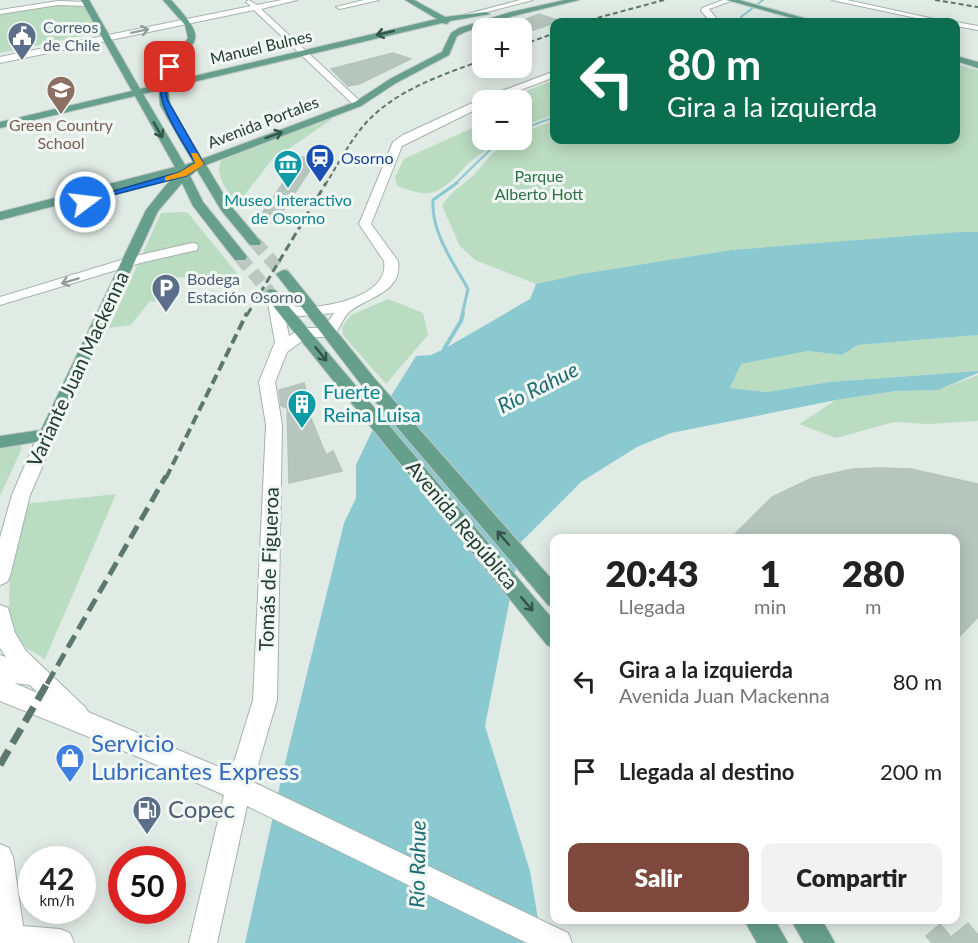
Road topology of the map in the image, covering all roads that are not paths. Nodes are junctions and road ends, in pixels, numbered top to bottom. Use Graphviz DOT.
graph roads {
  1 [pos="61,0"];
  2 [pos="167,0"];
  3 [pos="247,0"];
  4 [pos="293,0"];
  5 [pos="375,0"];
  6 [pos="410,0"];
  7 [pos="418,0"];
  8 [pos="529,0"];
  9 [pos="561,0"];
  10 [pos="575,0"];
  11 [pos="727,0"];
  12 [pos="836,0"];
  13 [pos="86,2"];
  14 [pos="340,7"];
  15 [pos="256,8"];
  16 [pos="191,9"];
  17 [pos="176,11"];
  18 [pos="0,12"];
  19 [pos="460,17"];
  20 [pos="711,18"];
  21 [pos="799,18"];
  22 [pos="924,18"];
  23 [pos="442,20"];
  24 [pos="187,22"];
  25 [pos="960,25"];
  26 [pos="418,26"];
  27 [pos="100,27"];
  28 [pos="978,28"];
  29 [pos="454,35"];
  30 [pos="106,38"];
  31 [pos="306,52"];
  32 [pos="0,54"];
  33 [pos="960,59"];
  34 [pos="0,60"];
  35 [pos="976,63"];
  36 [pos="550,76"];
  37 [pos="163,86"];
  38 [pos="513,90"];
  39 [pos="136,92"];
  40 [pos="358,104"];
  41 [pos="472,107"];
  42 [pos="0,125"];
  43 [pos="200,164"];
  44 [pos="182,171"];
  45 [pos="197,202"];
  46 [pos="152,210"];
  47 [pos="5,219"];
  48 [pos="255,242"];
  49 [pos="192,247"];
  50 [pos="240,257"];
  51 [pos="126,264"];
  52 [pos="282,274"];
  53 [pos="272,295"];
  54 [pos="301,297"];
  55 [pos="0,302"];
  56 [pos="354,302"];
  57 [pos="312,311"];
  58 [pos="303,333"];
  59 [pos="329,333"];
  60 [pos="282,348"];
  61 [pos="47,435"];
  62 [pos="0,442"];
  63 [pos="0,576"];
  64 [pos="550,592"];
  65 [pos="0,615"];
  66 [pos="550,632"];
  67 [pos="0,666"];
  68 [pos="38,676"];
  69 [pos="3,692"];
  70 [pos="82,720"];
  71 [pos="238,789"];
  72 [pos="0,857"];
  73 [pos="761,924"];
  74 [pos="809,924"];
  75 [pos="60,943"];
  76 [pos="203,943"];
  77 [pos="558,943"];
  78 [pos="774,943"];
  79 [pos="821,943"];
  1 -- 18 [label="street"];
  2 -- 17 [label="main road"];
  3 -- 15 [label="street"];
  4 -- 15 [label="street"];
  5 -- 14 [label="street"];
  6 -- 23 [label="main road"];
  7 -- 23 [label="main road"];
  8 -- 19 [label="street, Manuel Bulnes"];
  9 -- 19 [label="main road"];
  10 -- 29 [label="main road, Avenida Portales"];
  11 -- 20 [label="street"];
  11 -- 21 [label="main road"];
  12 -- 22 [label="street"];
  13 -- 18 [label="street"];
  13 -- 27 [label="main road"];
  15 -- 24 [label="street"];
  15 -- 31 [label="street"];
  16 -- 17 [label="street"];
  17 -- 24 [label="main road"];
  19 -- 23 [label="main road, Manuel Bulnes"];
  23 -- 26 [label="main road, Manuel Bulnes"];
  23 -- 26 [label="main road"];
  23 -- 29 [label="main road"];
  30 -- 24 [label="street, one-way"];
  24 -- 37 [label="main road"];
  25 -- 28 [label="street"];
  26 -- 31 [label="main road, Manuel Bulnes, one-way"];
  27 -- 30 [label="main road"];
  27 -- 32 [label="street"];
  29 -- 40 [label="main road, Avenida Portales"];
  30 -- 34 [label="street"];
  30 -- 39 [label="main road"];
  31 -- 37 [label="main road, Manuel Bulnes"];
  31 -- 40 [label="street"];
  33 -- 35 [label="main road"];
  36 -- 38 [label="street"];
  37 -- 39 [label="main road, Manuel Bulnes"];
  37 -- 43 [label="main road"];
  39 -- 42 [label="main road, Manuel Bulnes"];
  39 -- 44 [label="main road, one-way"];
  43 -- 40 [label="main road, Avenida Portales, one-way"];
  41 -- 56 [label="street"];
  43 -- 44 [label="main road, Avenida Portales"];
  43 -- 48 [label="main road"];
  44 -- 45 [label="main road"];
  44 -- 46 [label="main road, Variante Juan Mackenna"];
  44 -- 47 [label="main road"];
  45 -- 46 [label="main road"];
  45 -- 50 [label="main road"];
  46 -- 51 [label="main road, Variante Juan Mackenna"];
  49 -- 51 [label="street"];
  51 -- 55 [label="street, one-way"];
  51 -- 61 [label="main road, Variante Juan Mackenna"];
  52 -- 54 [label="main road, Avenida República"];
  53 -- 57 [label="street"];
  53 -- 58 [label="main road, Avenida República"];
  53 -- 60 [label="street"];
  54 -- 56 [label="street"];
  54 -- 57 [label="main road, Avenida República"];
  56 -- 57 [label="street"];
  56 -- 59 [label="street"];
  57 -- 59 [label="main road, Avenida República"];
  58 -- 59 [label="street"];
  58 -- 60 [label="street, Tomás de Figueroa"];
  58 -- 66 [label="main road, Avenida República, one-way"];
  64 -- 59 [label="main road, Avenida República, one-way"];
  60 -- 71 [label="street, Tomás de Figueroa"];
  61 -- 62 [label="main road"];
  61 -- 63 [label="street, Variante Juan Mackenna"];
  65 -- 68 [label="street"];
  67 -- 68 [label="street"];
  68 -- 70 [label="street"];
  69 -- 70 [label="street"];
  70 -- 71 [label="street"];
  71 -- 76 [label="street, Tomás de Figueroa"];
  71 -- 77 [label="street"];
  72 -- 75 [label="street"];
  73 -- 78 [label="main road"];
  74 -- 79 [label="main road"];
}
